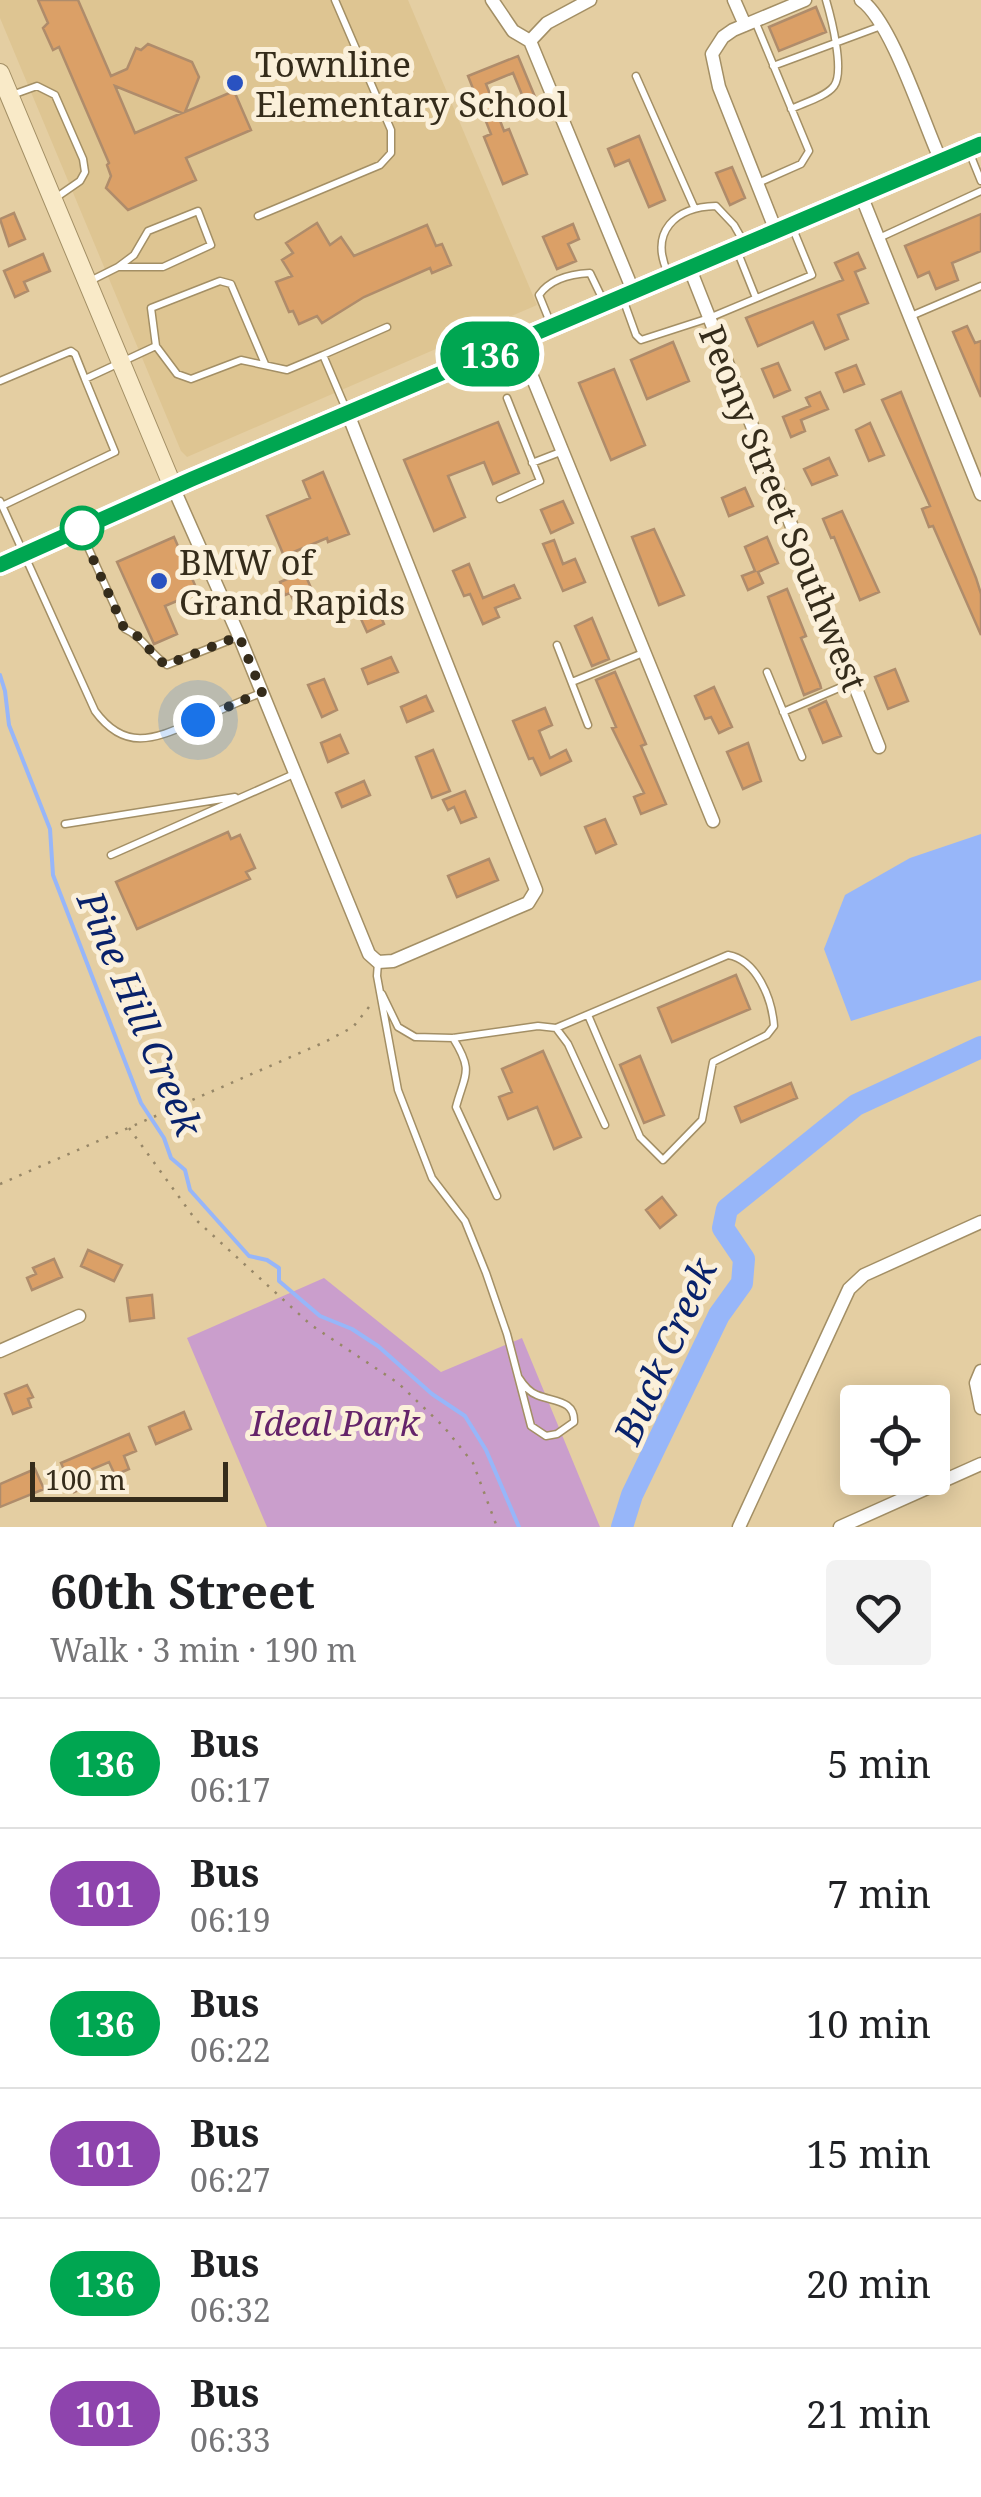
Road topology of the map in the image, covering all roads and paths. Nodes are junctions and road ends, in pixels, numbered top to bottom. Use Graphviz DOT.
graph roads {
  1 [pos="335,0"];
  2 [pos="492,0"];
  3 [pos="590,0"];
  4 [pos="734,0"];
  5 [pos="805,0"];
  6 [pos="826,0"];
  7 [pos="862,0"];
  8 [pos="750,23"];
  9 [pos="882,26"];
  10 [pos="530,41"];
  11 [pos="835,44"];
  12 [pos="774,66"];
  13 [pos="0,73"];
  14 [pos="636,76"];
  15 [pos="10,96"];
  16 [pos="791,109"];
  17 [pos="974,147"];
  18 [pos="941,161"];
  19 [pos="981,181"];
  20 [pos="757,183"];
  21 [pos="981,191"];
  22 [pos="860,195"];
  23 [pos="53,200"];
  24 [pos="694,207"];
  25 [pos="258,216"];
  26 [pos="784,228"];
  27 [pos="878,238"];
  28 [pos="741,246"];
  29 [pos="118,268"];
  30 [pos="680,273"];
  31 [pos="87,283"];
  32 [pos="981,286"];
  33 [pos="756,298"];
  34 [pos="621,299"];
  35 [pos="910,317"];
  36 [pos="709,318"];
  37 [pos="386,327"];
  38 [pos="552,328"];
  39 [pos="518,342"];
  40 [pos="156,346"];
  41 [pos="323,354"];
  42 [pos="120,362"];
  43 [pos="265,364"];
  44 [pos="86,379"];
  45 [pos="0,381"];
  46 [pos="507,398"];
  47 [pos="348,414"];
  48 [pos="563,451"];
  49 [pos="532,463"];
  50 [pos="173,487"];
  51 [pos="981,494"];
  52 [pos="500,499"];
  53 [pos="2,503"];
  54 [pos="80,530"];
  55 [pos="24,554"];
  56 [pos="0,565"];
  57 [pos="239,636"];
  58 [pos="557,646"];
  59 [pos="644,652"];
  60 [pos="767,672"];
  61 [pos="572,682"];
  62 [pos="853,682"];
  63 [pos="262,692"];
  64 [pos="783,712"];
  65 [pos="588,724"];
  66 [pos="879,746"];
  67 [pos="802,757"];
  68 [pos="295,774"];
  69 [pos="246,795"];
  70 [pos="713,821"];
  71 [pos="65,824"];
  72 [pos="110,856"];
  73 [pos="374,958"];
  74 [pos="382,994"];
  75 [pos="588,1015"];
  76 [pos="556,1028"];
  77 [pos="454,1038"];
  78 [pos="604,1125"];
  79 [pos="129,1128"];
  80 [pos="0,1184"];
  81 [pos="497,1196"];
  82 [pos="980,1226"];
  83 [pos="79,1316"];
  84 [pos="0,1351"];
  85 [pos="981,1371"];
  86 [pos="519,1378"];
  87 [pos="981,1408"];
  88 [pos="981,1464"];
  89 [pos="497,1527"];
  90 [pos="739,1527"];
  91 [pos="840,1527"];
  1 -- 25 [label="lane"];
  2 -- 10 [label="street"];
  3 -- 10 [label="street"];
  4 -- 8 [label="street"];
  5 -- 8 [label="street"];
  6 -- 11 [label="lane"];
  7 -- 9 [label="street"];
  8 -- 12 [label="lane"];
  8 -- 20 [label="street"];
  9 -- 11 [label="lane"];
  9 -- 18 [label="street"];
  10 -- 34 [label="street"];
  11 -- 12 [label="lane"];
  11 -- 16 [label="lane"];
  12 -- 16 [label="lane"];
  13 -- 15 [label="main road"];
  14 -- 24 [label="lane"];
  15 -- 23 [label="main road"];
  15 -- 23 [label="lane"];
  16 -- 20 [label="lane"];
  17 -- 18 [label="main road"];
  17 -- 19 [label="lane"];
  18 -- 22 [label="main road"];
  20 -- 26 [label="street"];
  21 -- 27 [label="lane"];
  22 -- 26 [label="main road"];
  22 -- 27 [label="street"];
  23 -- 31 [label="main road"];
  24 -- 28 [label="lane"];
  24 -- 30 [label="lane"];
  26 -- 28 [label="main road"];
  26 -- 33 [label="lane"];
  27 -- 35 [label="street"];
  28 -- 30 [label="main road"];
  28 -- 33 [label="lane"];
  29 -- 29 [label="lane"];
  29 -- 31 [label="lane"];
  30 -- 34 [label="main road"];
  30 -- 36 [label="street, Peony Street Southwest"];
  31 -- 42 [label="main road"];
  32 -- 35 [label="lane"];
  33 -- 36 [label="lane"];
  34 -- 36 [label="lane"];
  34 -- 38 [label="main road"];
  34 -- 38 [label="lane"];
  35 -- 51 [label="street"];
  36 -- 62 [label="street, Peony Street Southwest"];
  37 -- 41 [label="lane"];
  38 -- 39 [label="main road"];
  39 -- 47 [label="main road"];
  39 -- 48 [label="street"];
  40 -- 42 [label="lane"];
  40 -- 43 [label="lane"];
  40 -- 43 [label="lane"];
  41 -- 43 [label="lane"];
  41 -- 47 [label="lane"];
  42 -- 44 [label="lane"];
  42 -- 50 [label="main road"];
  44 -- 45 [label="lane"];
  44 -- 53 [label="lane"];
  46 -- 49 [label="lane"];
  47 -- 50 [label="main road"];
  47 -- 73 [label="street"];
  48 -- 49 [label="lane"];
  48 -- 59 [label="street"];
  49 -- 52 [label="lane"];
  50 -- 54 [label="main road"];
  50 -- 57 [label="street"];
  53 -- 55 [label="lane"];
  54 -- 55 [label="main road"];
  54 -- 57 [label="lane"];
  55 -- 56 [label="main road"];
  55 -- 63 [label="lane"];
  57 -- 63 [label="street"];
  58 -- 61 [label="lane"];
  59 -- 61 [label="lane"];
  59 -- 70 [label="street"];
  60 -- 64 [label="lane"];
  61 -- 65 [label="lane"];
  62 -- 64 [label="lane"];
  62 -- 66 [label="street, Peony Street Southwest"];
  63 -- 68 [label="street"];
  64 -- 67 [label="lane"];
  68 -- 69 [label="lane"];
  68 -- 73 [label="street"];
  69 -- 71 [label="lane"];
  69 -- 72 [label="lane"];
  73 -- 74 [label="lane"];
  74 -- 77 [label="lane"];
  74 -- 79 [label="path"];
  74 -- 86 [label="lane"];
  75 -- 75 [label="lane"];
  75 -- 76 [label="lane"];
  76 -- 77 [label="lane"];
  76 -- 78 [label="lane"];
  77 -- 81 [label="lane"];
  79 -- 80 [label="path"];
  79 -- 89 [label="path"];
  82 -- 90 [label="street"];
  83 -- 84 [label="street"];
  85 -- 87 [label="street"];
  86 -- 86 [label="lane"];
  88 -- 91 [label="street"];
}
